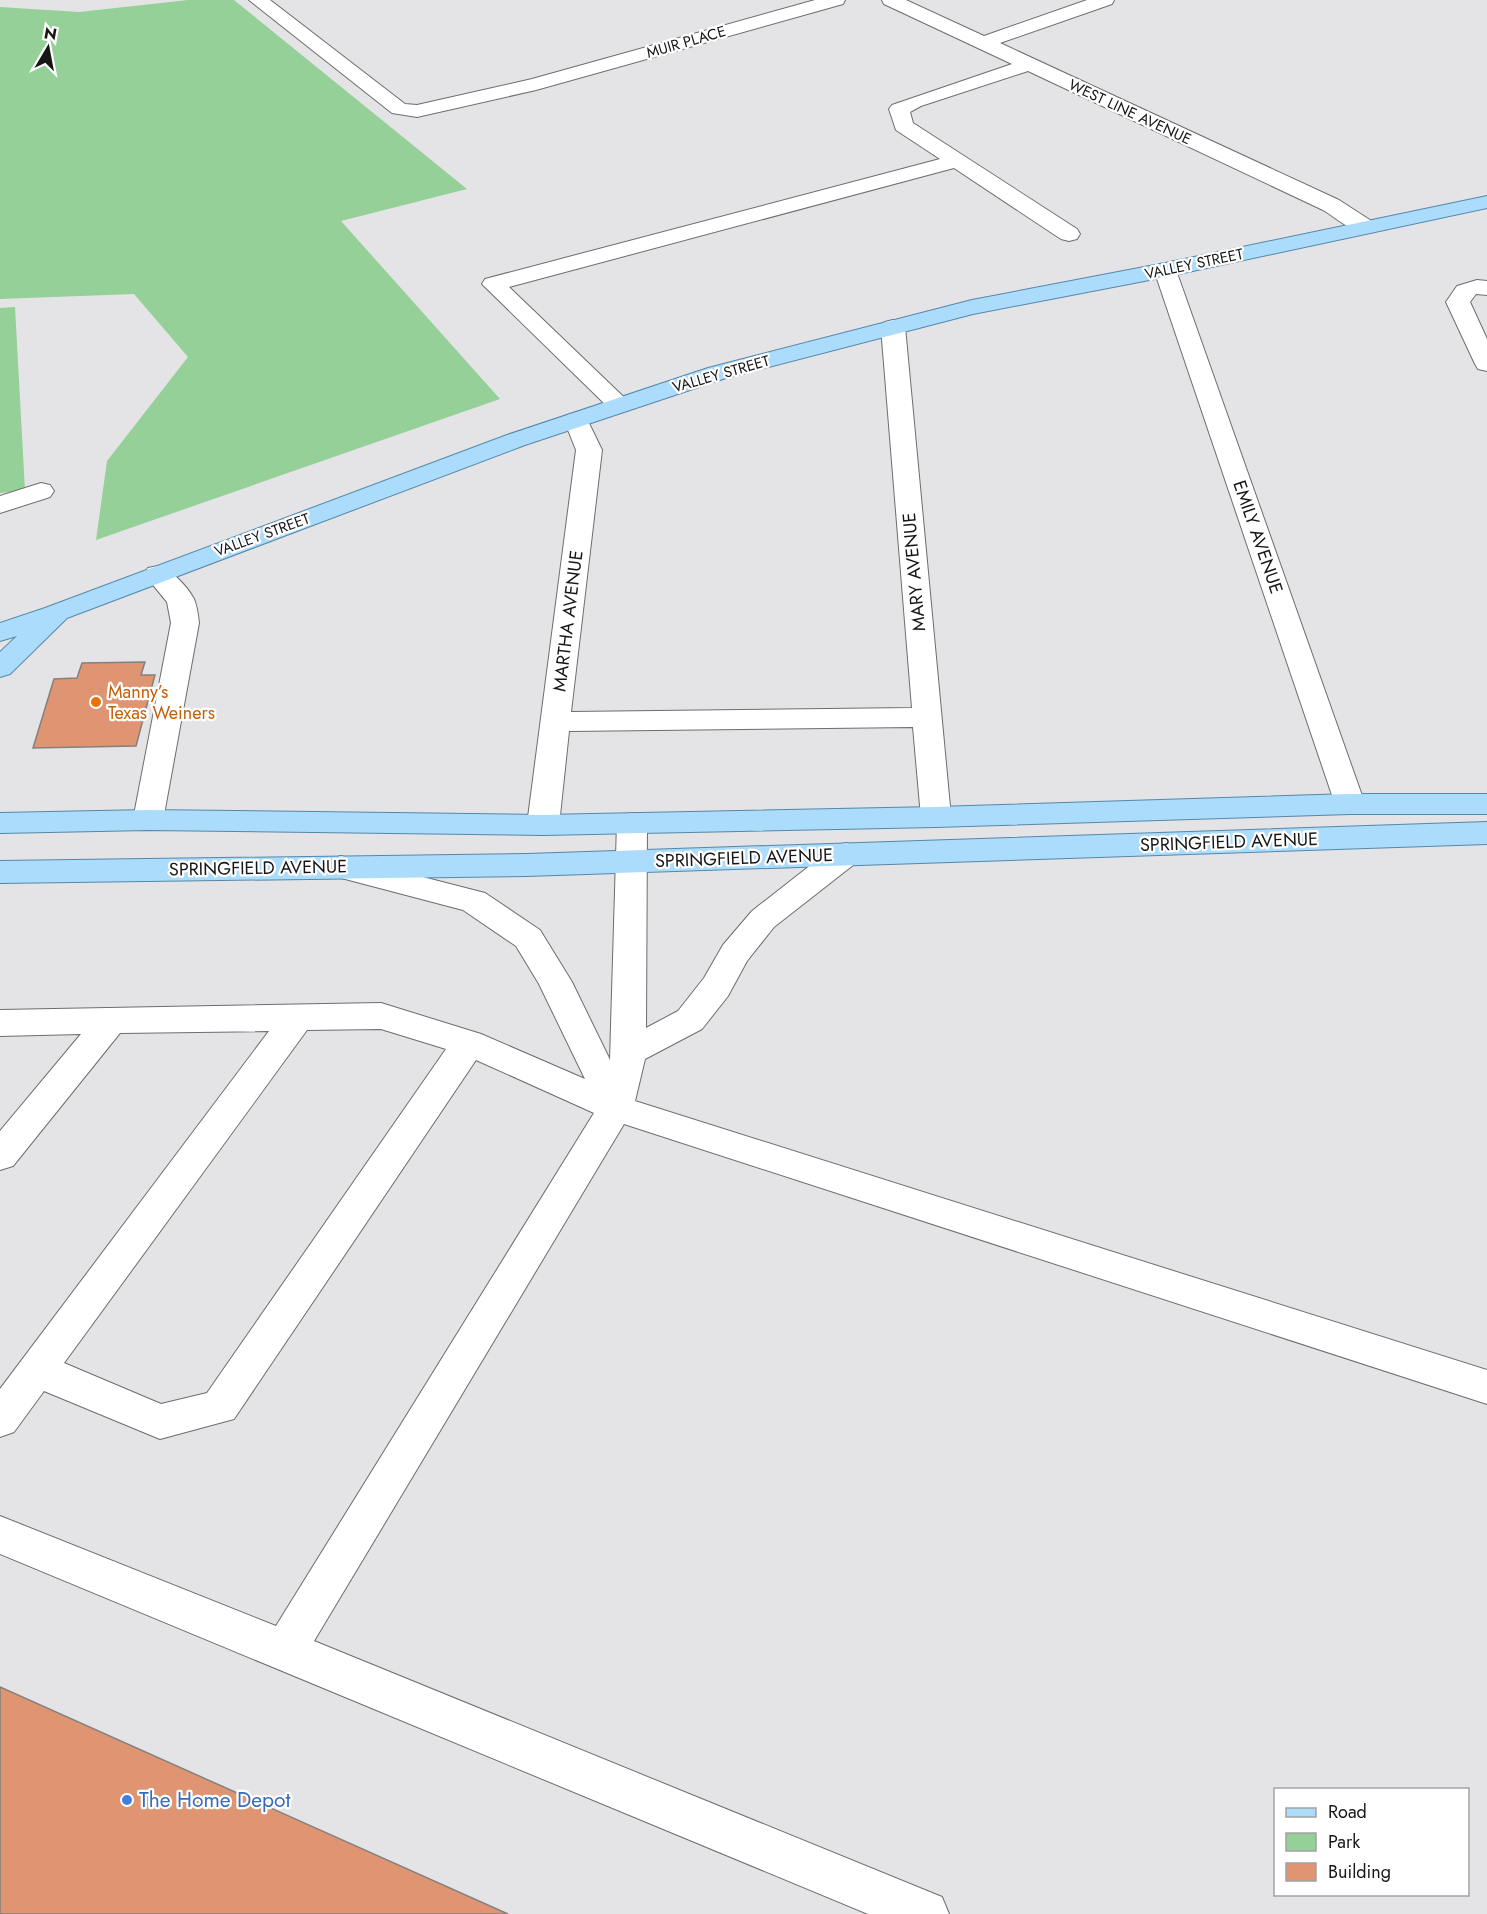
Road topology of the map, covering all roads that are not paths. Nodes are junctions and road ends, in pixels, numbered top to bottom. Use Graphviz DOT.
graph roads {
  1 [pos="258,0"];
  2 [pos="836,0"];
  3 [pos="891,0"];
  4 [pos="1105,0"];
  5 [pos="983,43"];
  6 [pos="1028,65"];
  7 [pos="957,161"];
  8 [pos="1487,202"];
  9 [pos="1365,227"];
  10 [pos="1069,234"];
  11 [pos="1166,270"];
  12 [pos="1485,288"];
  13 [pos="893,327"];
  14 [pos="1487,364"];
  15 [pos="620,405"];
  16 [pos="576,420"];
  17 [pos="41,491"];
  18 [pos="0,505"];
  19 [pos="158,574"];
  20 [pos="57,612"];
  21 [pos="0,632"];
  22 [pos="0,668"];
  23 [pos="927,717"];
  24 [pos="556,722"];
  25 [pos="1350,804"];
  26 [pos="1487,804"];
  27 [pos="936,818"];
  28 [pos="148,820"];
  29 [pos="0,823"];
  30 [pos="632,823"];
  31 [pos="543,825"];
  32 [pos="1485,835"];
  33 [pos="846,854"];
  34 [pos="630,861"];
  35 [pos="341,867"];
  36 [pos="0,872"];
  37 [pos="298,1017"];
  38 [pos="111,1020"];
  39 [pos="0,1023"];
  40 [pos="469,1043"];
  41 [pos="629,1052"];
  42 [pos="616,1108"];
  43 [pos="0,1156"];
  44 [pos="39,1370"];
  45 [pos="1487,1387"];
  46 [pos="0,1420"];
  47 [pos="0,1535"];
  48 [pos="285,1650"];
  49 [pos="925,1914"];
  1 -- 2 [label="street, MUIR PLACE"];
  3 -- 5 [label="street, WEST LINE AVENUE"];
  4 -- 5 [label="street"];
  5 -- 6 [label="street, WEST LINE AVENUE"];
  6 -- 7 [label="street"];
  6 -- 9 [label="street, WEST LINE AVENUE"];
  7 -- 10 [label="street"];
  7 -- 15 [label="street"];
  8 -- 9 [label="main road, VALLEY STREET"];
  9 -- 11 [label="main road, VALLEY STREET"];
  11 -- 13 [label="main road, VALLEY STREET"];
  11 -- 25 [label="street, EMILY AVENUE"];
  12 -- 14 [label="street"];
  13 -- 15 [label="main road, VALLEY STREET"];
  13 -- 23 [label="street, MARY AVENUE"];
  15 -- 16 [label="main road, VALLEY STREET"];
  16 -- 19 [label="main road, VALLEY STREET"];
  16 -- 24 [label="street, MARTHA AVENUE"];
  17 -- 18 [label="street"];
  19 -- 20 [label="main road, VALLEY STREET"];
  19 -- 28 [label="street"];
  20 -- 21 [label="main road"];
  20 -- 22 [label="main road, VALLEY STREET"];
  23 -- 24 [label="street"];
  23 -- 27 [label="street, MARY AVENUE"];
  24 -- 31 [label="street, MARTHA AVENUE"];
  25 -- 26 [label="main road, SPRINGFIELD AVENUE"];
  25 -- 27 [label="main road, SPRINGFIELD AVENUE"];
  27 -- 30 [label="main road, SPRINGFIELD AVENUE"];
  28 -- 29 [label="main road, SPRINGFIELD AVENUE"];
  28 -- 31 [label="main road, SPRINGFIELD AVENUE"];
  30 -- 31 [label="main road, SPRINGFIELD AVENUE"];
  30 -- 34 [label="street"];
  32 -- 33 [label="main road, SPRINGFIELD AVENUE"];
  33 -- 34 [label="main road, SPRINGFIELD AVENUE"];
  33 -- 41 [label="street"];
  34 -- 35 [label="main road, SPRINGFIELD AVENUE"];
  34 -- 41 [label="street"];
  35 -- 36 [label="main road, SPRINGFIELD AVENUE"];
  35 -- 42 [label="street"];
  37 -- 38 [label="street"];
  37 -- 40 [label="street"];
  37 -- 44 [label="street"];
  38 -- 39 [label="street"];
  38 -- 43 [label="street"];
  40 -- 42 [label="street"];
  40 -- 44 [label="street"];
  41 -- 42 [label="street"];
  42 -- 45 [label="street"];
  42 -- 48 [label="street"];
  44 -- 46 [label="street"];
  47 -- 48 [label="street"];
  48 -- 49 [label="street"];
}
